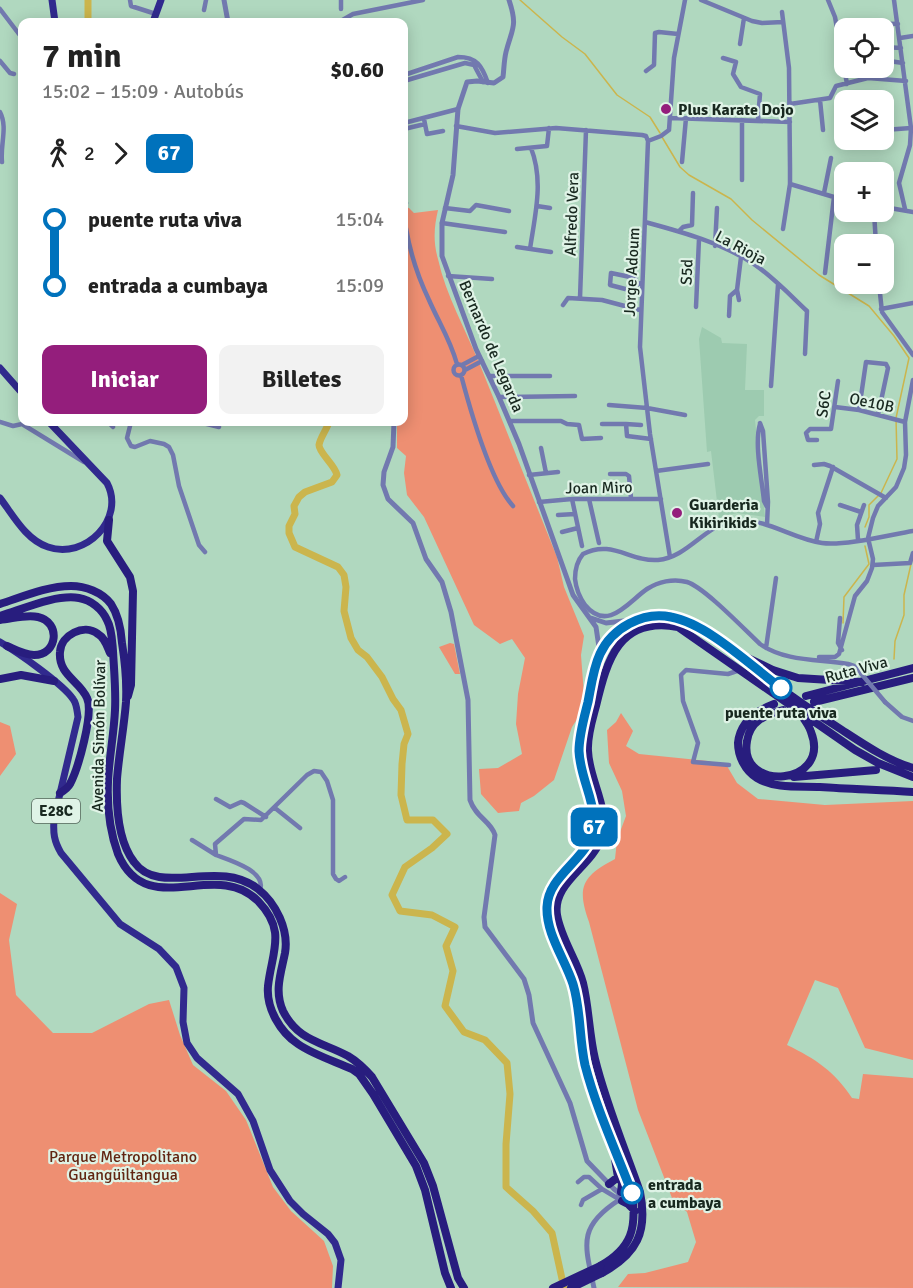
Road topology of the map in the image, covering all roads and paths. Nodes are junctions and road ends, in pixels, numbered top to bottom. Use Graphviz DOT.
graph roads {
  1 [pos="52,0"];
  2 [pos="130,0"];
  3 [pos="161,0"];
  4 [pos="206,0"];
  5 [pos="224,0"];
  6 [pos="341,0"];
  7 [pos="423,0"];
  8 [pos="509,0"];
  9 [pos="685,0"];
  10 [pos="701,0"];
  11 [pos="828,0"];
  12 [pos="894,0"];
  13 [pos="0,9"];
  14 [pos="341,9"];
  15 [pos="204,10"];
  16 [pos="782,12"];
  17 [pos="54,18"];
  18 [pos="155,18"];
  19 [pos="227,18"];
  20 [pos="346,18"];
  21 [pos="744,18"];
  22 [pos="783,22"];
  23 [pos="894,24"];
  24 [pos="898,24"];
  25 [pos="18,33"];
  26 [pos="678,34"];
  27 [pos="913,36"];
  28 [pos="900,38"];
  29 [pos="740,44"];
  30 [pos="894,48"];
  31 [pos="902,48"];
  32 [pos="723,58"];
  33 [pos="0,61"];
  34 [pos="894,62"];
  35 [pos="903,63"];
  36 [pos="646,71"];
  37 [pos="14,74"];
  38 [pos="408,74"];
  39 [pos="408,80"];
  40 [pos="906,81"];
  41 [pos="486,82"];
  42 [pos="847,84"];
  43 [pos="820,100"];
  44 [pos="790,104"];
  45 [pos="458,109"];
  46 [pos="0,112"];
  47 [pos="671,118"];
  48 [pos="686,118"];
  49 [pos="742,120"];
  50 [pos="758,120"];
  51 [pos="424,122"];
  52 [pos="790,122"];
  53 [pos="408,123"];
  54 [pos="456,126"];
  55 [pos="408,128"];
  56 [pos="911,128"];
  57 [pos="549,129"];
  58 [pos="894,129"];
  59 [pos="586,130"];
  60 [pos="823,130"];
  61 [pos="443,131"];
  62 [pos="650,141"];
  63 [pos="531,147"];
  64 [pos="517,149"];
  65 [pos="831,158"];
  66 [pos="2,162"];
  67 [pos="681,162"];
  68 [pos="742,180"];
  69 [pos="790,184"];
  70 [pos="693,193"];
  71 [pos="824,194"];
  72 [pos="834,197"];
  73 [pos="537,206"];
  74 [pos="445,208"];
  75 [pos="550,208"];
  76 [pos="717,208"];
  77 [pos="894,208"];
  78 [pos="905,209"];
  79 [pos="508,211"];
  80 [pos="913,212"];
  81 [pos="645,222"];
  82 [pos="442,223"];
  83 [pos="783,230"];
  84 [pos="680,231"];
  85 [pos="505,232"];
  86 [pos="408,236"];
  87 [pos="699,239"];
  88 [pos="715,246"];
  89 [pos="517,247"];
  90 [pos="530,249"];
  91 [pos="551,252"];
  92 [pos="741,257"];
  93 [pos="603,271"];
  94 [pos="611,273"];
  95 [pos="825,273"];
  96 [pos="448,276"];
  97 [pos="492,279"];
  98 [pos="604,283"];
  99 [pos="640,283"];
  100 [pos="610,285"];
  101 [pos="778,285"];
  102 [pos="737,290"];
  103 [pos="880,294"];
  104 [pos="580,298"];
  105 [pos="739,300"];
  106 [pos="913,303"];
  107 [pos="564,305"];
  108 [pos="696,307"];
  109 [pos="881,309"];
  110 [pos="640,310"];
  111 [pos="729,316"];
  112 [pos="805,354"];
  113 [pos="913,355"];
  114 [pos="481,359"];
  115 [pos="462,366"];
  116 [pos="0,368"];
  117 [pos="460,375"];
  118 [pos="490,376"];
  119 [pos="550,376"];
  120 [pos="913,380"];
  121 [pos="838,381"];
  122 [pos="771,386"];
  123 [pos="912,386"];
  124 [pos="18,388"];
  125 [pos="575,396"];
  126 [pos="499,397"];
  127 [pos="609,405"];
  128 [pos="835,406"];
  129 [pos="647,408"];
  130 [pos="860,409"];
  131 [pos="879,414"];
  132 [pos="685,415"];
  133 [pos="510,421"];
  134 [pos="905,421"];
  135 [pos="0,422"];
  136 [pos="18,424"];
  137 [pos="602,424"];
  138 [pos="626,424"];
  139 [pos="641,425"];
  140 [pos="28,426"];
  141 [pos="53,426"];
  142 [pos="56,426"];
  143 [pos="130,426"];
  144 [pos="215,426"];
  145 [pos="394,426"];
  146 [pos="219,427"];
  147 [pos="59,433"];
  148 [pos="601,438"];
  149 [pos="651,439"];
  150 [pos="818,440"];
  151 [pos="541,448"];
  152 [pos="708,464"];
  153 [pos="814,465"];
  154 [pos="833,467"];
  155 [pos="95,469"];
  156 [pos="764,469"];
  157 [pos="656,471"];
  158 [pos="558,472"];
  159 [pos="546,473"];
  160 [pos="610,474"];
  161 [pos="529,475"];
  162 [pos="882,495"];
  163 [pos="0,498"];
  164 [pos="631,498"];
  165 [pos="572,499"];
  166 [pos="589,499"];
  167 [pos="661,499"];
  168 [pos="539,502"];
  169 [pos="840,505"];
  170 [pos="864,505"];
  171 [pos="513,506"];
  172 [pos="861,512"];
  173 [pos="575,514"];
  174 [pos="558,515"];
  175 [pos="109,520"];
  176 [pos="767,525"];
  177 [pos="578,528"];
  178 [pos="562,531"];
  179 [pos="913,531"];
  180 [pos="868,538"];
  181 [pos="858,540"];
  182 [pos="816,542"];
  183 [pos="599,543"];
  184 [pos="582,546"];
  185 [pos="206,552"];
  186 [pos="913,553"];
  187 [pos="670,557"];
  188 [pos="873,565"];
  189 [pos="776,578"];
  190 [pos="0,604"];
  191 [pos="586,609"];
  192 [pos="0,618"];
  193 [pos="590,618"];
  194 [pos="639,618"];
  195 [pos="840,618"];
  196 [pos="3,644"];
  197 [pos="766,648"];
  198 [pos="842,650"];
  199 [pos="734,651"];
  200 [pos="600,654"];
  201 [pos="804,659"];
  202 [pos="913,668"];
  203 [pos="741,669"];
  204 [pos="115,674"];
  205 [pos="913,678"];
  206 [pos="0,679"];
  207 [pos="54,681"];
  208 [pos="862,682"];
  209 [pos="806,696"];
  210 [pos="126,700"];
  211 [pos="814,702"];
  212 [pos="774,704"];
  213 [pos="797,708"];
  214 [pos="783,710"];
  215 [pos="913,721"];
  216 [pos="729,765"];
  217 [pos="913,768"];
  218 [pos="876,770"];
  219 [pos="786,777"];
  220 [pos="913,777"];
  221 [pos="913,792"];
  222 [pos="60,793"];
  223 [pos="216,799"];
  224 [pos="275,808"];
  225 [pos="266,817"];
  226 [pos="300,828"];
  227 [pos="192,840"];
  228 [pos="216,855"];
  229 [pos="345,877"];
  230 [pos="260,890"];
  231 [pos="611,1138"];
  232 [pos="615,1159"];
  233 [pos="578,1182"];
  234 [pos="606,1187"];
  235 [pos="620,1197"];
  236 [pos="581,1205"];
  237 [pos="635,1211"];
  238 [pos="601,1270"];
  239 [pos="337,1288"];
  240 [pos="452,1288"];
  241 [pos="464,1288"];
  242 [pos="553,1288"];
  243 [pos="571,1288"];
  244 [pos="594,1288"];
  1 -- 17 [label="main road"];
  2 -- 18 [label="street"];
  3 -- 18 [label="main road"];
  4 -- 15 [label="street"];
  5 -- 19 [label="street"];
  6 -- 14 [label="street"];
  7 -- 20 [label="street"];
  8 -- 41 [label="street, Bernardo de Legarda"];
  9 -- 26 [label="street"];
  10 -- 21 [label="street"];
  11 -- 42 [label="street"];
  12 -- 24 [label="street"];
  13 -- 25 [label="street"];
  16 -- 22 [label="street"];
  21 -- 22 [label="street"];
  21 -- 29 [label="street"];
  22 -- 44 [label="street"];
  23 -- 24 [label="street"];
  24 -- 28 [label="street"];
  26 -- 36 [label="street"];
  26 -- 47 [label="street"];
  27 -- 28 [label="street"];
  28 -- 31 [label="street"];
  30 -- 31 [label="street"];
  31 -- 35 [label="street"];
  32 -- 50 [label="street"];
  33 -- 37 [label="street"];
  34 -- 35 [label="street"];
  35 -- 40 [label="street"];
  38 -- 41 [label="street"];
  39 -- 41 [label="street"];
  40 -- 42 [label="street"];
  40 -- 56 [label="street"];
  41 -- 45 [label="street, Bernardo de Legarda"];
  42 -- 43 [label="street"];
  43 -- 44 [label="street"];
  43 -- 60 [label="street"];
  44 -- 52 [label="street"];
  45 -- 51 [label="street"];
  45 -- 54 [label="street, Bernardo de Legarda"];
  46 -- 66 [label="street"];
  47 -- 48 [label="street"];
  47 -- 62 [label="street"];
  48 -- 49 [label="street"];
  48 -- 67 [label="street"];
  49 -- 50 [label="street"];
  49 -- 68 [label="street"];
  50 -- 52 [label="street"];
  51 -- 53 [label="street"];
  51 -- 55 [label="street"];
  51 -- 61 [label="street"];
  52 -- 69 [label="street"];
  54 -- 57 [label="street"];
  54 -- 74 [label="street, Bernardo de Legarda"];
  56 -- 58 [label="street"];
  56 -- 78 [label="street"];
  57 -- 59 [label="street"];
  57 -- 63 [label="street"];
  59 -- 62 [label="street"];
  59 -- 104 [label="street, Alfredo Vera"];
  62 -- 81 [label="street, Jorge Adoum"];
  63 -- 64 [label="street"];
  63 -- 73 [label="street"];
  65 -- 71 [label="street"];
  69 -- 71 [label="street"];
  69 -- 83 [label="street"];
  70 -- 84 [label="street"];
  71 -- 72 [label="street"];
  72 -- 95 [label="street"];
  73 -- 75 [label="street"];
  73 -- 90 [label="street"];
  74 -- 79 [label="street"];
  74 -- 82 [label="street, Bernardo de Legarda"];
  76 -- 88 [label="street"];
  77 -- 78 [label="street"];
  78 -- 80 [label="street"];
  81 -- 84 [label="street, La Rioja"];
  81 -- 99 [label="street, Jorge Adoum"];
  82 -- 85 [label="street"];
  82 -- 96 [label="street, Bernardo de Legarda"];
  84 -- 87 [label="street, La Rioja"];
  86 -- 115 [label="street"];
  87 -- 88 [label="street, La Rioja"];
  87 -- 108 [label="street, S5d"];
  88 -- 92 [label="street, La Rioja"];
  89 -- 90 [label="street"];
  90 -- 91 [label="street"];
  92 -- 101 [label="street, La Rioja"];
  92 -- 102 [label="street"];
  93 -- 94 [label="street"];
  94 -- 99 [label="street"];
  94 -- 100 [label="street"];
  96 -- 97 [label="street"];
  96 -- 114 [label="street, Bernardo de Legarda"];
  98 -- 100 [label="street"];
  99 -- 100 [label="street"];
  99 -- 110 [label="street, Jorge Adoum"];
  101 -- 112 [label="street, La Rioja"];
  101 -- 122 [label="street"];
  102 -- 105 [label="street"];
  102 -- 111 [label="street"];
  103 -- 109 [label="street"];
  104 -- 107 [label="street"];
  104 -- 110 [label="street"];
  106 -- 109 [label="street"];
  109 -- 113 [label="street"];
  110 -- 129 [label="street, Jorge Adoum"];
  114 -- 115 [label="street"];
  114 -- 118 [label="street, Bernardo de Legarda"];
  115 -- 117 [label="street"];
  115 -- 117 [label="street"];
  116 -- 124 [label="main road"];
  117 -- 171 [label="street"];
  118 -- 119 [label="street"];
  118 -- 126 [label="street, Bernardo de Legarda"];
  120 -- 123 [label="street"];
  121 -- 128 [label="street, S6C"];
  123 -- 134 [label="street"];
  125 -- 126 [label="street"];
  126 -- 133 [label="street, Bernardo de Legarda"];
  127 -- 129 [label="street"];
  128 -- 130 [label="street, Oe10B"];
  128 -- 150 [label="street, S6C"];
  129 -- 132 [label="street"];
  129 -- 149 [label="street, Jorge Adoum"];
  130 -- 131 [label="street, Oe10B"];
  130 -- 131 [label="street"];
  131 -- 134 [label="street, Oe10B"];
  133 -- 148 [label="street"];
  133 -- 161 [label="street, Bernardo de Legarda"];
  134 -- 162 [label="street"];
  135 -- 136 [label="street"];
  137 -- 138 [label="street"];
  138 -- 139 [label="street"];
  138 -- 149 [label="street"];
  140 -- 155 [label="street"];
  141 -- 147 [label="main road"];
  142 -- 147 [label="street"];
  143 -- 185 [label="street"];
  144 -- 146 [label="street"];
  145 -- 234 [label="street"];
  147 -- 155 [label="main road"];
  149 -- 157 [label="street, Jorge Adoum"];
  151 -- 159 [label="street"];
  152 -- 157 [label="street"];
  153 -- 154 [label="street"];
  154 -- 162 [label="street"];
  154 -- 182 [label="street"];
  155 -- 175 [label="main road"];
  156 -- 156 [label="street"];
  156 -- 176 [label="street"];
  157 -- 167 [label="street, Jorge Adoum"];
  158 -- 159 [label="street"];
  159 -- 161 [label="street"];
  160 -- 164 [label="street"];
  161 -- 168 [label="street, Bernardo de Legarda"];
  162 -- 180 [label="street"];
  163 -- 175 [label="main road"];
  164 -- 166 [label="street, Joan Miro"];
  164 -- 167 [label="street, Joan Miro"];
  165 -- 166 [label="street, Joan Miro"];
  165 -- 168 [label="street, Joan Miro"];
  165 -- 173 [label="street"];
  166 -- 183 [label="street"];
  167 -- 187 [label="street, Jorge Adoum"];
  168 -- 191 [label="street, Bernardo de Legarda"];
  169 -- 172 [label="street"];
  170 -- 172 [label="street"];
  172 -- 181 [label="street"];
  173 -- 174 [label="street"];
  173 -- 177 [label="street"];
  175 -- 210 [label="highway"];
  176 -- 182 [label="street"];
  176 -- 187 [label="street"];
  177 -- 178 [label="street"];
  177 -- 184 [label="street"];
  179 -- 180 [label="street"];
  180 -- 181 [label="street"];
  180 -- 188 [label="street"];
  181 -- 182 [label="street"];
  186 -- 188 [label="street"];
  187 -- 191 [label="street"];
  188 -- 198 [label="street"];
  189 -- 197 [label="street"];
  190 -- 210 [label="highway, Avenida Simón Bolívar"];
  191 -- 193 [label="street, Bernardo de Legarda"];
  191 -- 197 [label="street"];
  192 -- 196 [label="highway"];
  192 -- 204 [label="highway, Avenida Simón Bolívar"];
  193 -- 194 [label="street"];
  193 -- 200 [label="street, Bernardo de Legarda"];
  194 -- 199 [label="highway"];
  194 -- 200 [label="highway"];
  195 -- 198 [label="street"];
  196 -- 207 [label="main road, E28C"];
  197 -- 201 [label="street"];
  198 -- 201 [label="street"];
  199 -- 208 [label="highway"];
  199 -- 217 [label="highway"];
  200 -- 231 [label="highway"];
  201 -- 215 [label="street, bridge"];
  202 -- 208 [label="highway, Ruta Viva"];
  203 -- 213 [label="highway"];
  203 -- 216 [label="street"];
  203 -- 238 [label="highway"];
  204 -- 222 [label="highway"];
  204 -- 240 [label="highway, Avenida Simón Bolívar"];
  205 -- 211 [label="highway, Ruta Viva"];
  206 -- 207 [label="highway"];
  207 -- 222 [label="main road, E28C"];
  208 -- 209 [label="highway, Ruta Viva"];
  210 -- 230 [label="highway, Avenida Simón Bolívar"];
  212 -- 221 [label="highway"];
  213 -- 219 [label="highway"];
  213 -- 220 [label="highway"];
  214 -- 219 [label="highway"];
  218 -- 219 [label="highway"];
  222 -- 239 [label="main road, E28C"];
  223 -- 225 [label="street"];
  224 -- 225 [label="street"];
  224 -- 226 [label="street"];
  224 -- 229 [label="street"];
  225 -- 228 [label="street"];
  227 -- 228 [label="street"];
  228 -- 230 [label="street"];
  230 -- 241 [label="highway, Avenida Simón Bolívar"];
  231 -- 232 [label="highway"];
  231 -- 237 [label="highway"];
  232 -- 234 [label="highway"];
  232 -- 235 [label="highway"];
  233 -- 234 [label="street"];
  234 -- 235 [label="street"];
  234 -- 236 [label="street"];
  235 -- 237 [label="highway"];
  235 -- 244 [label="street"];
  237 -- 238 [label="highway"];
  238 -- 242 [label="highway, bridge"];
  238 -- 243 [label="highway, bridge"];
}
